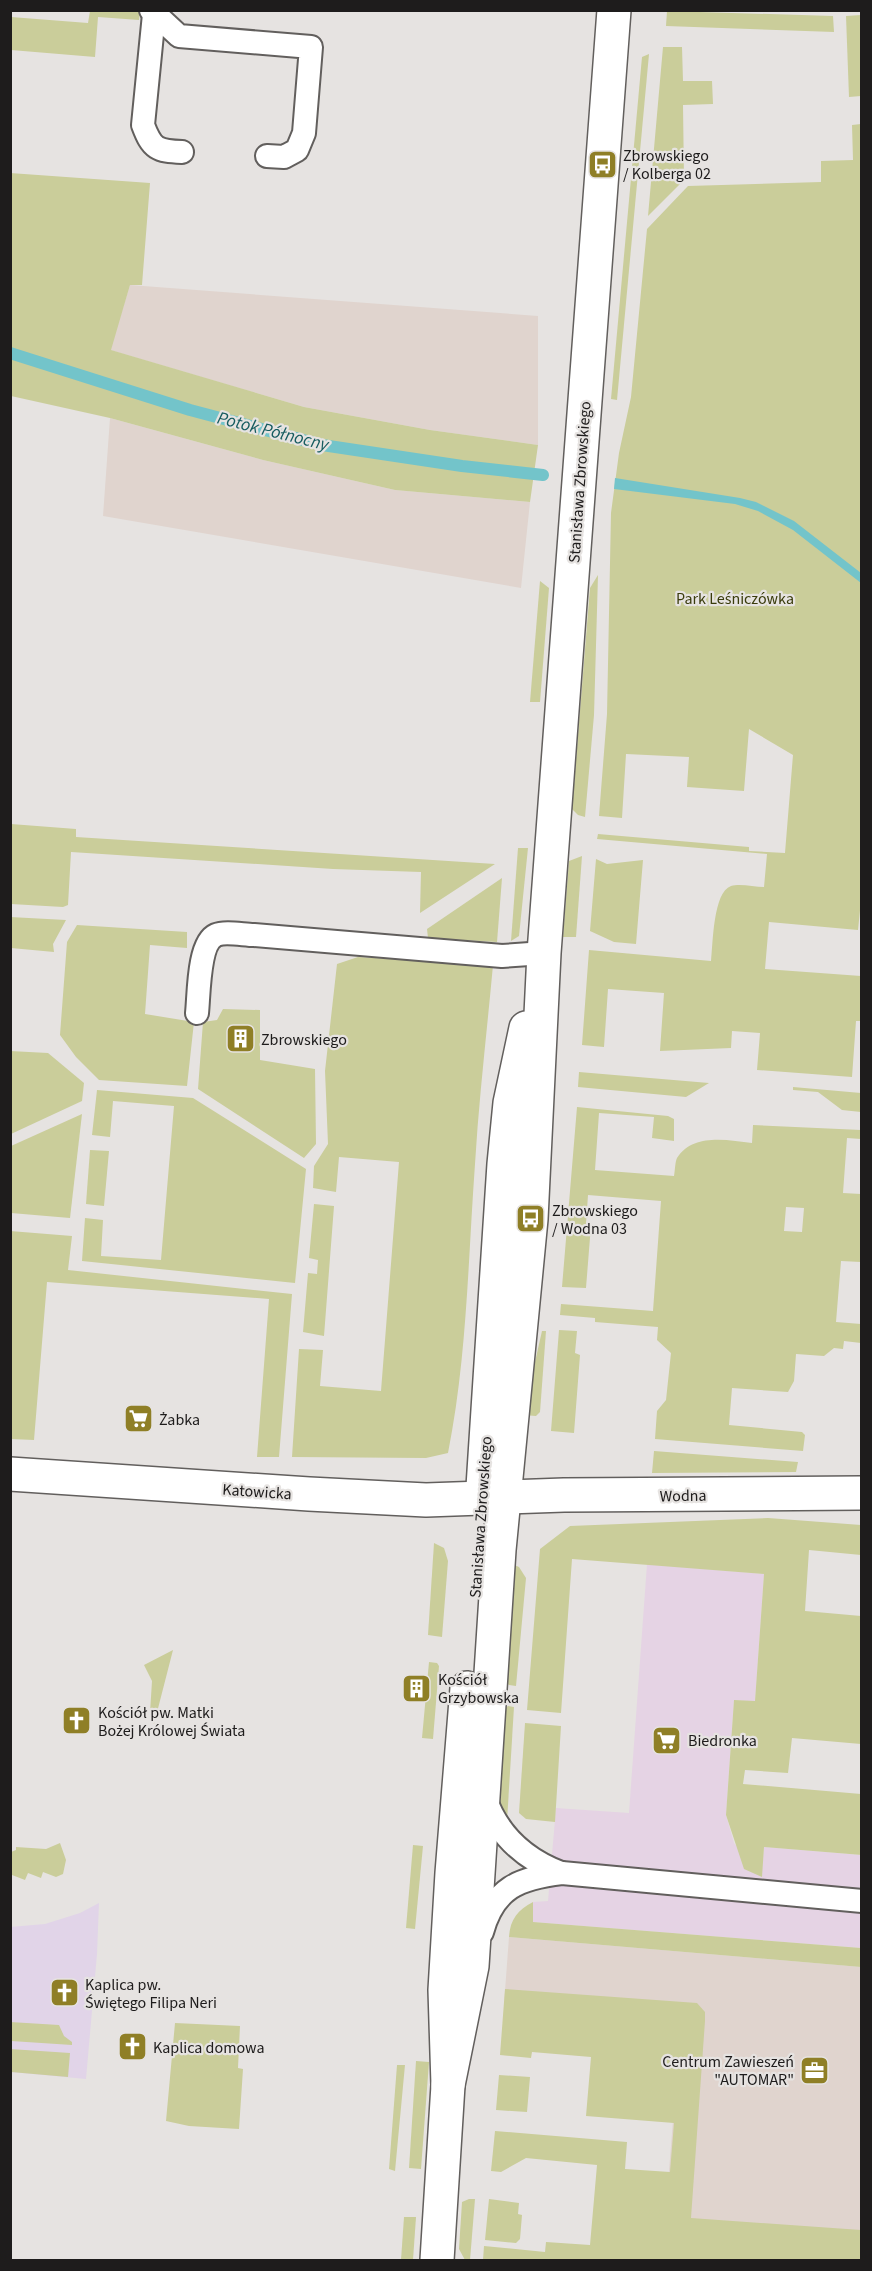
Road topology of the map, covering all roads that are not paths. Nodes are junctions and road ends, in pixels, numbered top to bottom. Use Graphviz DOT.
graph roads {
  1 [pos="615,10"];
  2 [pos="152,12"];
  3 [pos="182,152"];
  4 [pos="267,156"];
  5 [pos="544,953"];
  6 [pos="197,1013"];
  7 [pos="10,1474"];
  8 [pos="861,1493"];
  9 [pos="494,1497"];
  10 [pos="483,1792"];
  11 [pos="562,1873"];
  12 [pos="861,1901"];
  13 [pos="472,1966"];
  14 [pos="448,2085"];
  15 [pos="437,2260"];
  1 -- 5 [label="street, Stanisława Zbrowskiego"];
  2 -- 3 [label="lane"];
  2 -- 4 [label="lane"];
  5 -- 6 [label="lane"];
  5 -- 9 [label="street, Stanisława Zbrowskiego"];
  7 -- 9 [label="street, Katowicka"];
  8 -- 9 [label="street, Wodna"];
  9 -- 10 [label="street, Stanisława Zbrowskiego"];
  9 -- 14 [label="street, Stanisława Zbrowskiego"];
  10 -- 11 [label="lane"];
  10 -- 13 [label="street, Stanisława Zbrowskiego"];
  11 -- 12 [label="lane"];
  11 -- 13 [label="lane"];
  13 -- 14 [label="street, Stanisława Zbrowskiego"];
  14 -- 15 [label="street, Stanisława Zbrowskiego"];
}
